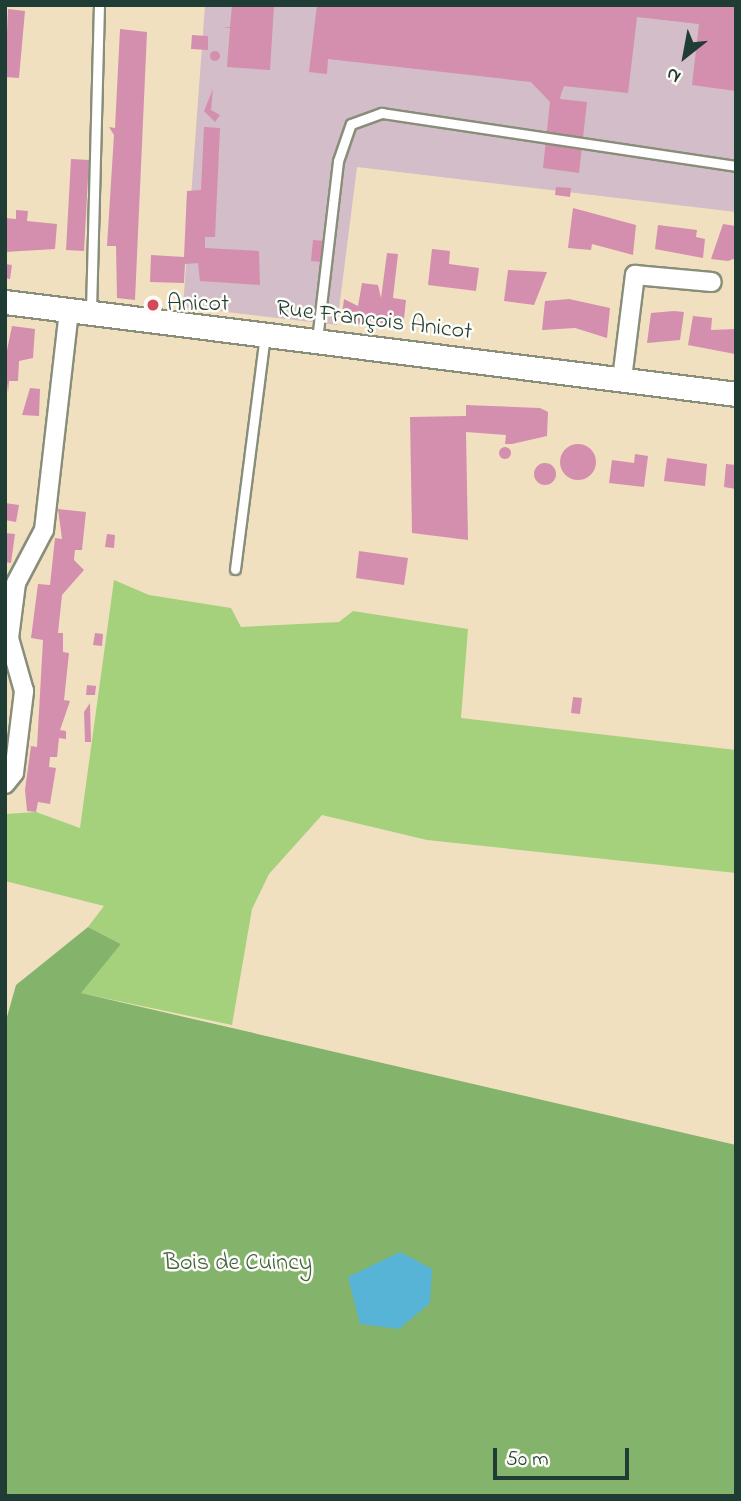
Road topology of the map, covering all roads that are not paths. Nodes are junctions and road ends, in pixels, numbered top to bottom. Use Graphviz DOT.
graph roads {
  1 [pos="99,5"];
  2 [pos="736,166"];
  3 [pos="712,282"];
  4 [pos="5,302"];
  5 [pos="80,311"];
  6 [pos="266,334"];
  7 [pos="317,340"];
  8 [pos="622,379"];
  9 [pos="736,394"];
  10 [pos="235,569"];
  11 [pos="11,582"];
  12 [pos="7,637"];
  13 [pos="5,784"];
  1 -- 5 [label="lane"];
  2 -- 7 [label="lane"];
  3 -- 8 [label="street"];
  4 -- 5 [label="street, Rue François Anicot"];
  5 -- 6 [label="street, Rue François Anicot"];
  5 -- 11 [label="street"];
  6 -- 7 [label="street, Rue François Anicot"];
  6 -- 10 [label="lane"];
  7 -- 8 [label="street, Rue François Anicot"];
  8 -- 9 [label="street, Rue François Anicot"];
  11 -- 12 [label="street"];
  12 -- 13 [label="street"];
}
